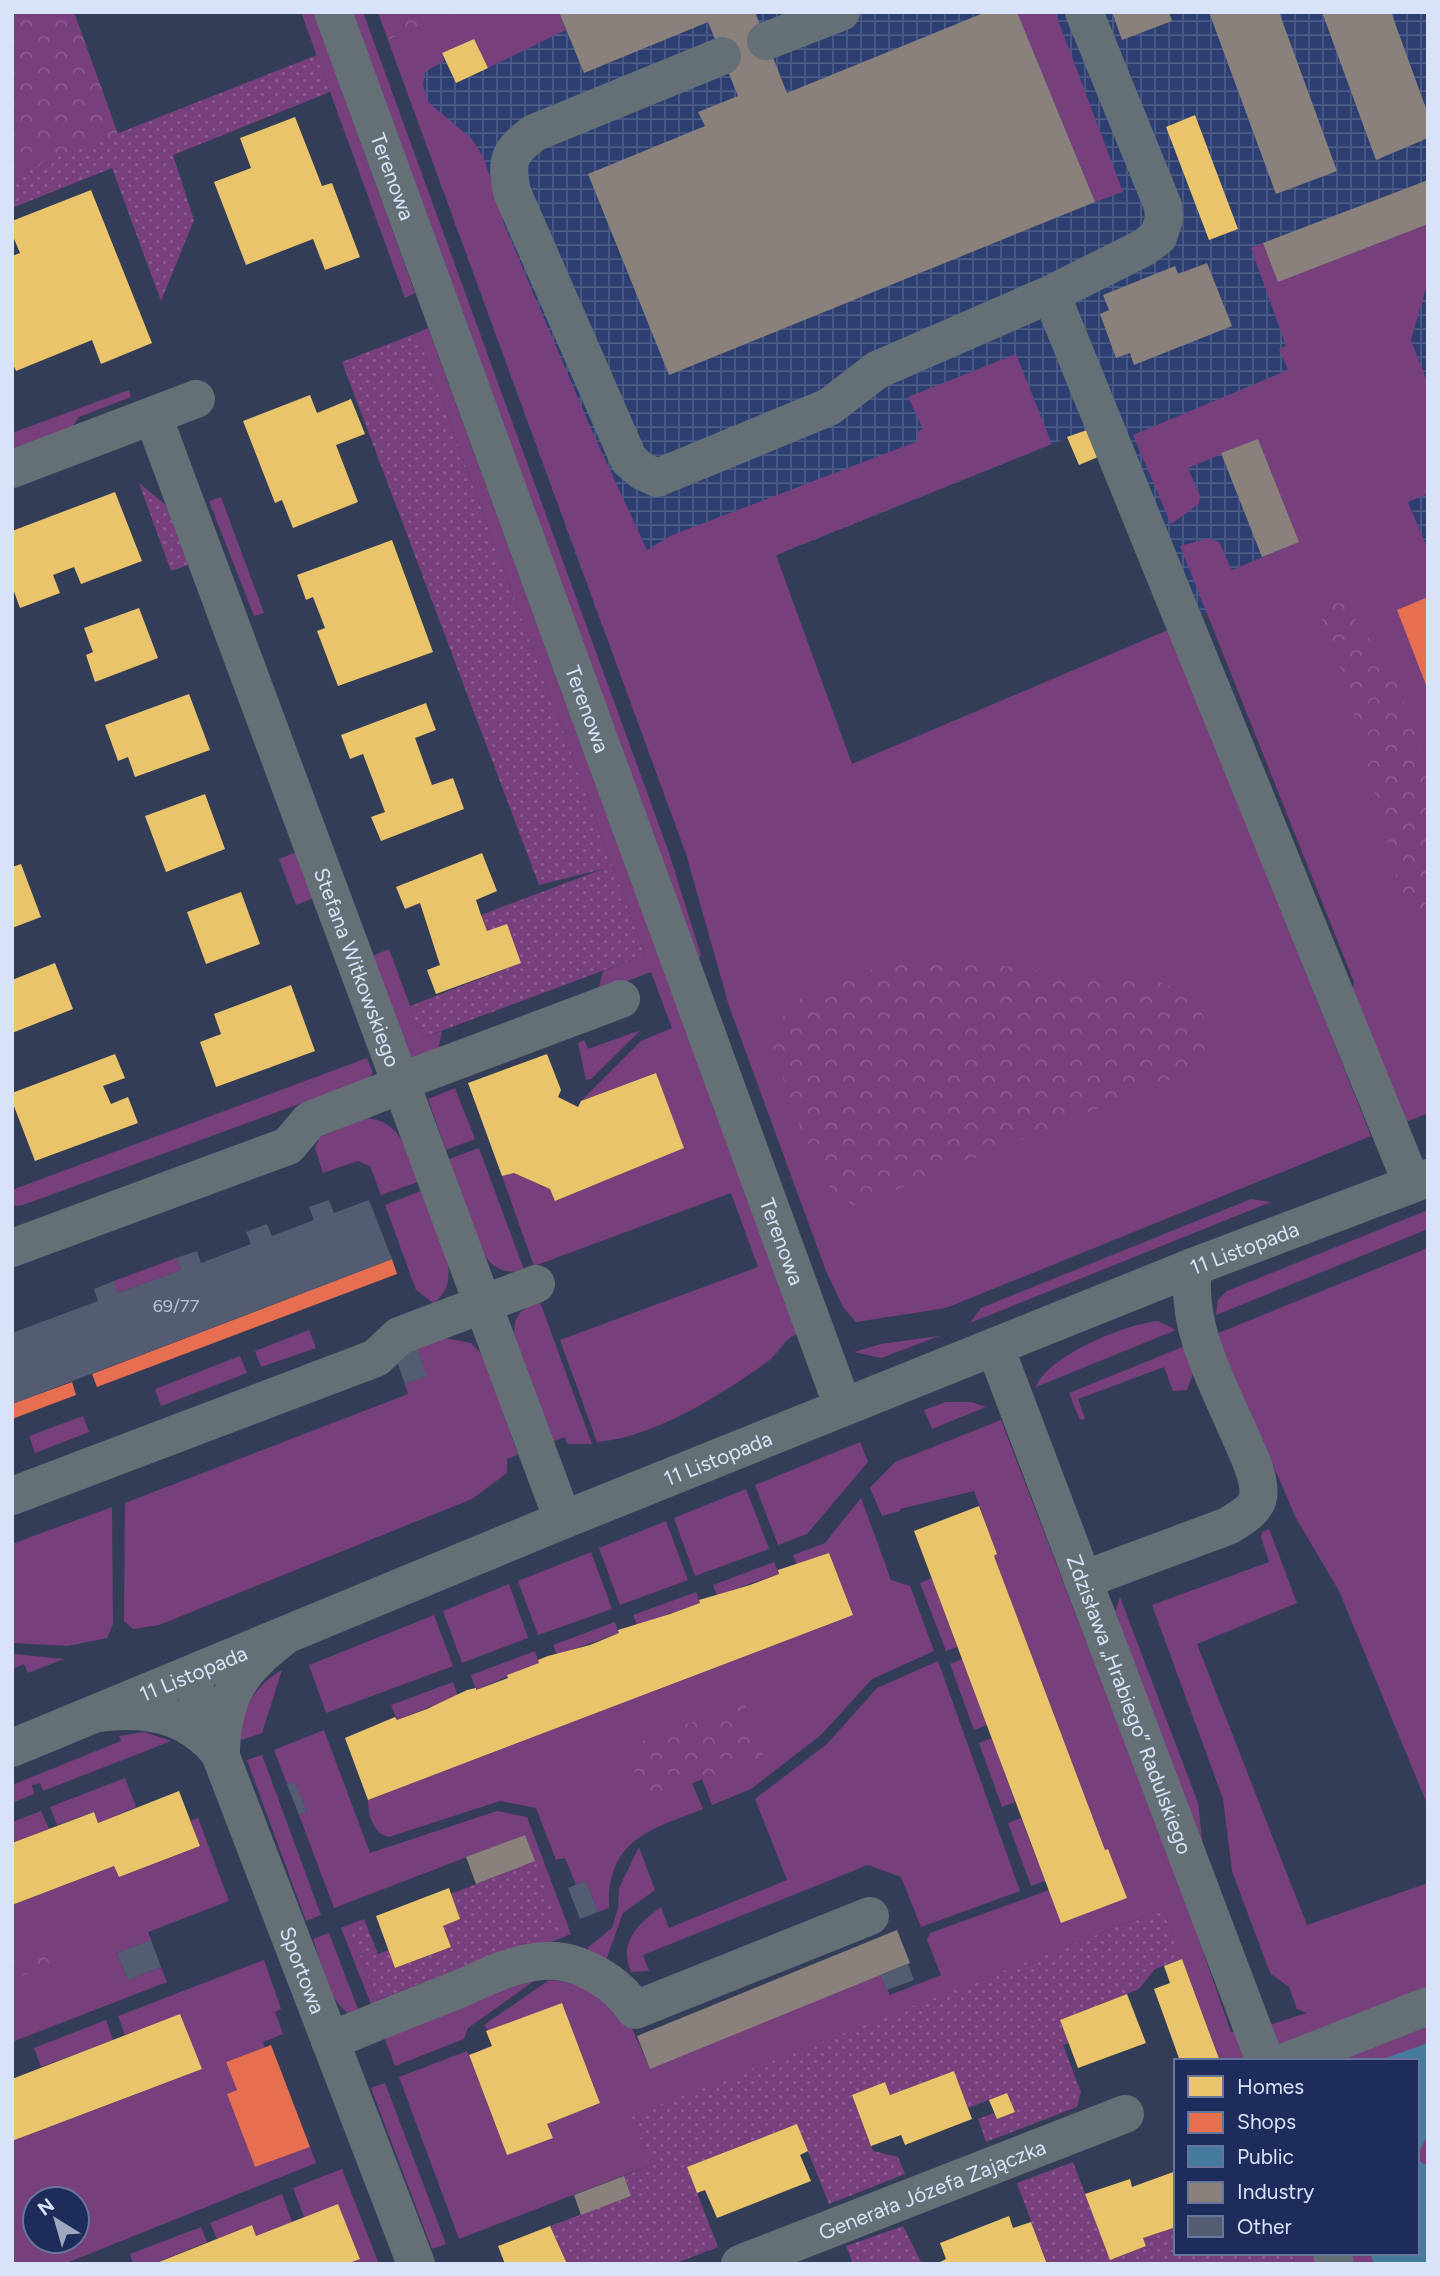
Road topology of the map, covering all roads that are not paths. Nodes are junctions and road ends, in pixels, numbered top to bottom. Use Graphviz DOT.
graph roads {
  1 [pos="333,12"];
  2 [pos="841,12"];
  3 [pos="1084,12"];
  4 [pos="766,41"];
  5 [pos="722,56"];
  6 [pos="1051,294"];
  7 [pos="196,399"];
  8 [pos="153,416"];
  9 [pos="12,469"];
  10 [pos="621,999"];
  11 [pos="401,1084"];
  12 [pos="1420,1181"];
  13 [pos="12,1248"];
  14 [pos="1193,1267"];
  15 [pos="536,1284"];
  16 [pos="483,1303"];
  17 [pos="995,1347"];
  18 [pos="843,1407"];
  19 [pos="12,1496"];
  20 [pos="563,1520"];
  21 [pos="1083,1580"];
  22 [pos="285,1636"];
  23 [pos="190,1676"];
  24 [pos="99,1713"];
  25 [pos="12,1748"];
  26 [pos="221,1755"];
  27 [pos="870,1916"];
  28 [pos="1428,2006"];
  29 [pos="330,2040"];
  30 [pos="1264,2059"];
  31 [pos="1293,2059"];
  32 [pos="1125,2115"];
  33 [pos="416,2264"];
  34 [pos="740,2264"];
  1 -- 18 [label="street, Terenowa"];
  2 -- 4 [label="street"];
  3 -- 6 [label="street"];
  5 -- 6 [label="street"];
  6 -- 12 [label="street"];
  7 -- 8 [label="street"];
  8 -- 9 [label="street"];
  8 -- 11 [label="street, Stefana Witkowskiego"];
  10 -- 11 [label="street"];
  11 -- 13 [label="street"];
  11 -- 16 [label="street, Stefana Witkowskiego"];
  12 -- 14 [label="main road, 11 Listopada"];
  14 -- 17 [label="main road, 11 Listopada"];
  14 -- 21 [label="street"];
  15 -- 16 [label="street"];
  16 -- 19 [label="street"];
  16 -- 20 [label="street, Stefana Witkowskiego"];
  17 -- 18 [label="main road, 11 Listopada"];
  17 -- 21 [label="street, Zdzisława „Hrabiego” Radulskiego"];
  18 -- 20 [label="main road, 11 Listopada"];
  20 -- 22 [label="main road, 11 Listopada"];
  21 -- 30 [label="street, Zdzisława „Hrabiego” Radulskiego"];
  22 -- 23 [label="main road, 11 Listopada"];
  22 -- 26 [label="street"];
  23 -- 24 [label="main road, 11 Listopada"];
  23 -- 26 [label="street, Sportowa"];
  24 -- 25 [label="main road, 11 Listopada"];
  24 -- 26 [label="street"];
  26 -- 29 [label="street, Sportowa"];
  27 -- 29 [label="street"];
  28 -- 31 [label="street"];
  29 -- 33 [label="street, Sportowa"];
  32 -- 34 [label="street, Generała Józefa Zajączka"];
}
